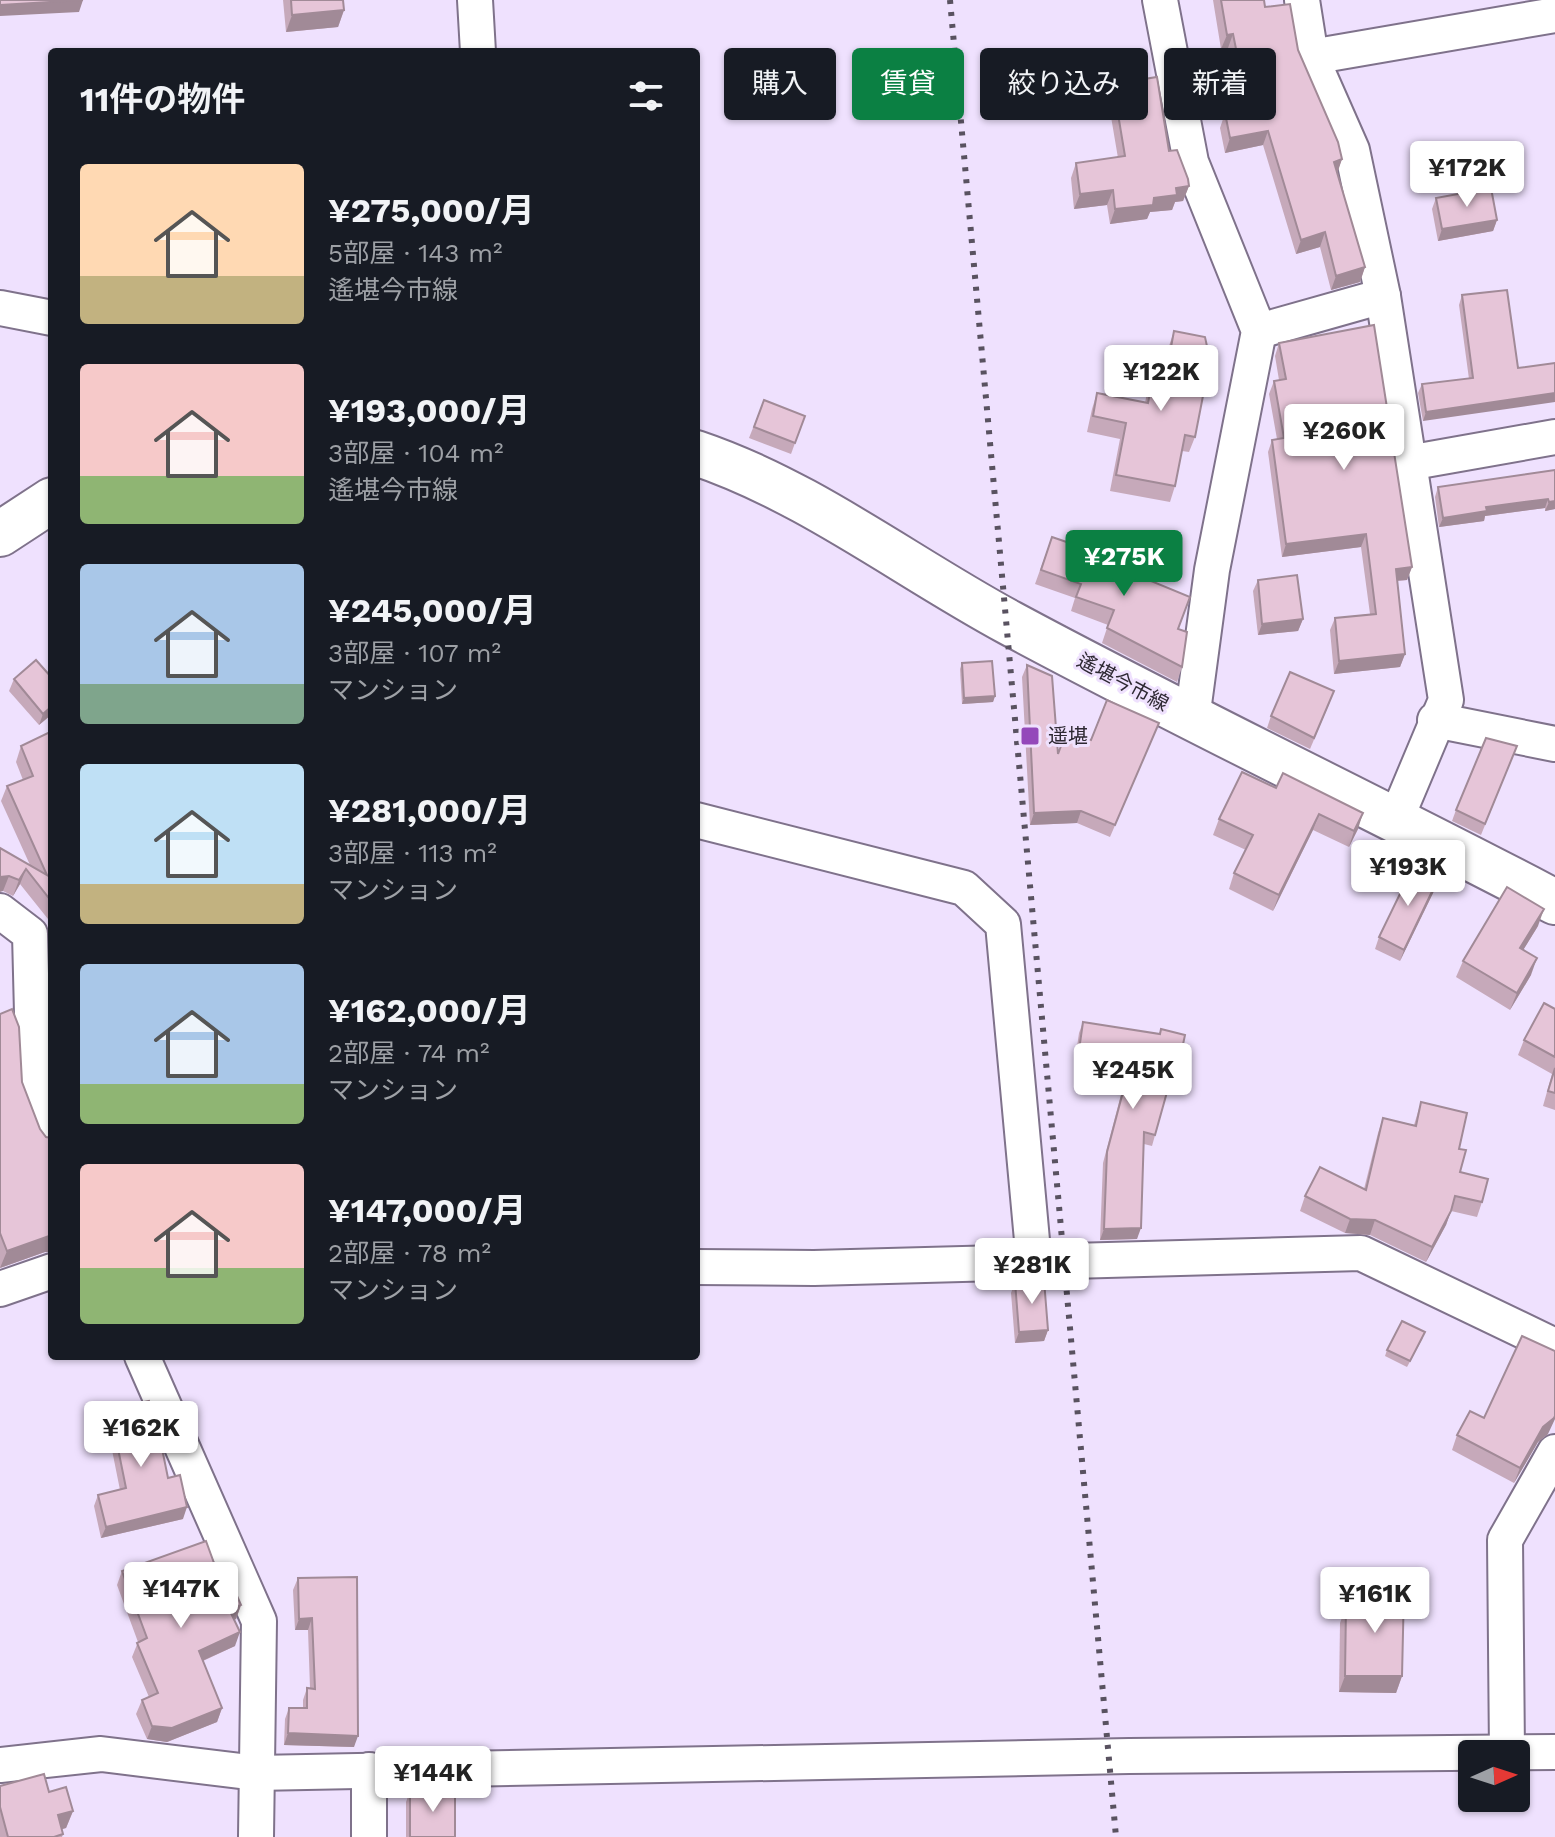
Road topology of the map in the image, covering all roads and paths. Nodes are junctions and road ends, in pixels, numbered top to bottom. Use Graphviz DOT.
graph roads {
  1 [pos="475,0"];
  2 [pos="1160,0"];
  3 [pos="1302,0"];
  4 [pos="1555,15"];
  5 [pos="478,48"];
  6 [pos="1311,57"];
  7 [pos="1383,296"];
  8 [pos="0,308"];
  9 [pos="48,317"];
  10 [pos="1259,331"];
  11 [pos="1555,437"];
  12 [pos="700,455"];
  13 [pos="1408,463"];
  14 [pos="48,503"];
  15 [pos="0,534"];
  16 [pos="1192,719"];
  17 [pos="1435,720"];
  18 [pos="1555,744"];
  19 [pos="1396,819"];
  20 [pos="700,821"];
  21 [pos="1555,902"];
  22 [pos="0,911"];
  23 [pos="41,928"];
  24 [pos="48,1128"];
  25 [pos="1034,1262"];
  26 [pos="700,1267"];
  27 [pos="48,1272"];
  28 [pos="0,1289"];
  29 [pos="1555,1346"];
  30 [pos="144,1360"];
  31 [pos="1555,1452"];
  32 [pos="1507,1740"];
  33 [pos="1555,1752"];
  34 [pos="1458,1753"];
  35 [pos="1530,1753"];
  36 [pos="0,1765"];
  37 [pos="369,1770"];
  38 [pos="256,1773"];
  39 [pos="256,1837"];
  40 [pos="369,1837"];
  1 -- 5 [label="street"];
  2 -- 10 [label="street"];
  3 -- 6 [label="street"];
  4 -- 6 [label="street"];
  6 -- 7 [label="street"];
  7 -- 10 [label="street"];
  7 -- 13 [label="street"];
  8 -- 9 [label="street"];
  10 -- 16 [label="street"];
  11 -- 13 [label="street"];
  12 -- 16 [label="main road, 遙堪今市線"];
  13 -- 17 [label="street"];
  14 -- 15 [label="main road"];
  16 -- 19 [label="main road, 遙堪今市線"];
  17 -- 18 [label="street"];
  17 -- 19 [label="street"];
  19 -- 21 [label="main road, 遙堪今市線"];
  20 -- 25 [label="street"];
  22 -- 23 [label="street"];
  23 -- 24 [label="street"];
  25 -- 26 [label="street"];
  25 -- 29 [label="street"];
  27 -- 28 [label="street"];
  30 -- 38 [label="street"];
  31 -- 32 [label="street"];
  33 -- 35 [label="street"];
  34 -- 37 [label="street"];
  36 -- 38 [label="street"];
  37 -- 38 [label="street"];
  37 -- 40 [label="street"];
  38 -- 39 [label="street"];
}
